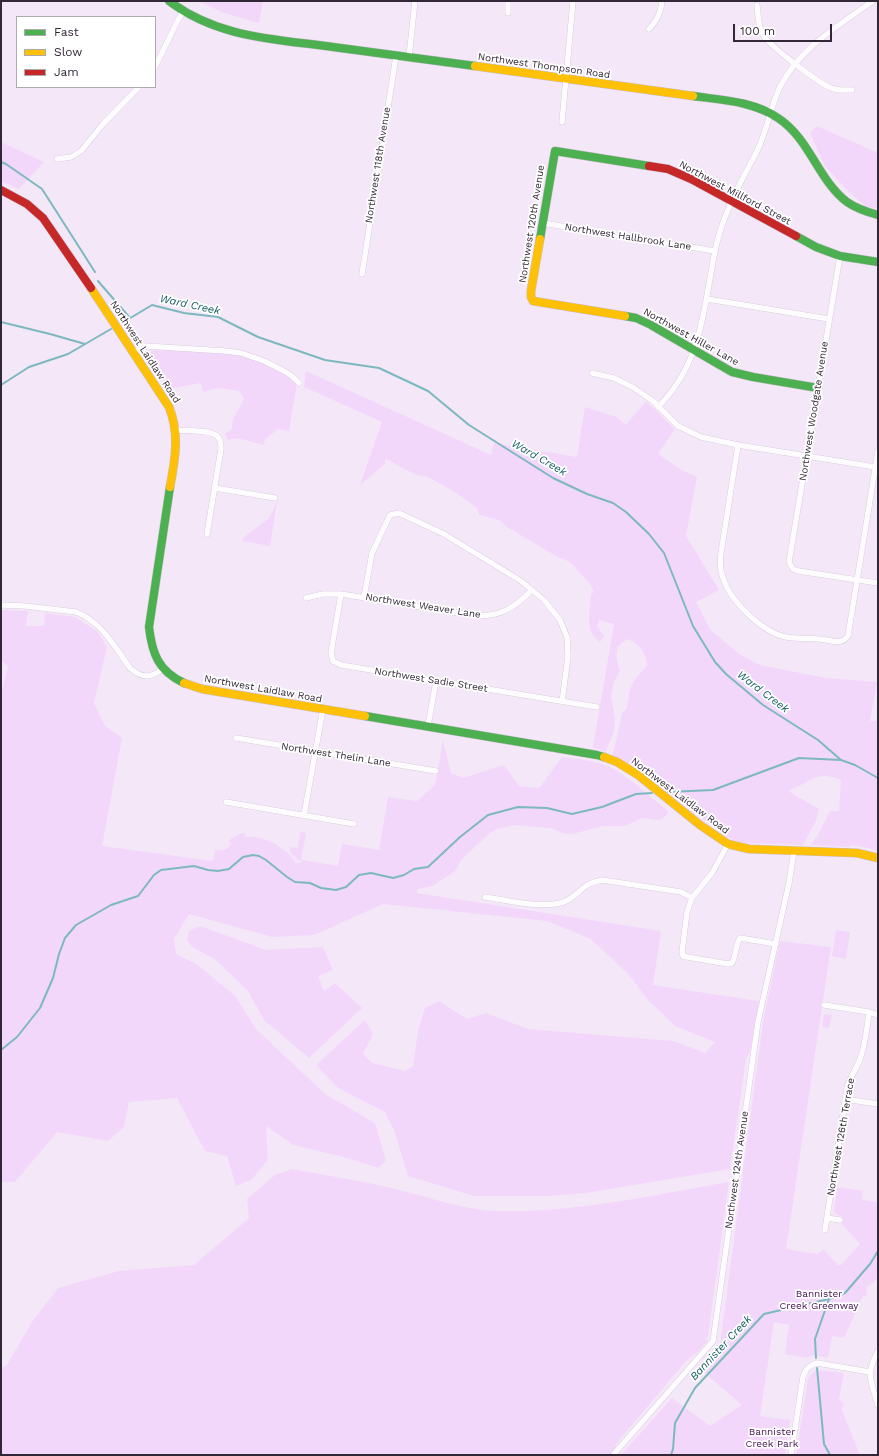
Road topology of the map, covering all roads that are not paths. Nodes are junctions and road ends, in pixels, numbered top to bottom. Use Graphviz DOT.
graph roads {
  1 [pos="169,1"];
  2 [pos="416,1"];
  3 [pos="508,1"];
  4 [pos="572,1"];
  5 [pos="662,1"];
  6 [pos="873,1"];
  7 [pos="757,5"];
  8 [pos="183,12"];
  9 [pos="508,13"];
  10 [pos="649,29"];
  11 [pos="396,56"];
  12 [pos="409,57"];
  13 [pos="795,64"];
  14 [pos="156,65"];
  15 [pos="566,79"];
  16 [pos="138,88"];
  17 [pos="852,90"];
  18 [pos="770,114"];
  19 [pos="562,122"];
  20 [pos="554,151"];
  21 [pos="57,159"];
  22 [pos="1,190"];
  23 [pos="731,201"];
  24 [pos="878,215"];
  25 [pos="542,223"];
  26 [pos="715,251"];
  27 [pos="840,256"];
  28 [pos="878,262"];
  29 [pos="362,274"];
  30 [pos="532,299"];
  31 [pos="707,299"];
  32 [pos="829,319"];
  33 [pos="694,350"];
  34 [pos="134,353"];
  35 [pos="592,373"];
  36 [pos="299,383"];
  37 [pos="818,388"];
  38 [pos="658,407"];
  39 [pos="175,430"];
  40 [pos="738,445"];
  41 [pos="878,451"];
  42 [pos="807,455"];
  43 [pos="875,466"];
  44 [pos="215,488"];
  45 [pos="275,498"];
  46 [pos="207,534"];
  47 [pos="857,580"];
  48 [pos="878,583"];
  49 [pos="532,590"];
  50 [pos="341,594"];
  51 [pos="364,597"];
  52 [pos="306,598"];
  53 [pos="1,605"];
  54 [pos="163,669"];
  55 [pos="436,681"];
  56 [pos="562,702"];
  57 [pos="596,707"];
  58 [pos="322,709"];
  59 [pos="428,726"];
  60 [pos="236,738"];
  61 [pos="315,751"];
  62 [pos="436,771"];
  63 [pos="226,802"];
  64 [pos="304,815"];
  65 [pos="354,824"];
  66 [pos="728,844"];
  67 [pos="794,851"];
  68 [pos="878,858"];
  69 [pos="485,896"];
  70 [pos="692,898"];
  71 [pos="776,944"];
  72 [pos="824,1005"];
  73 [pos="869,1012"];
  74 [pos="878,1015"];
  75 [pos="845,1099"];
  76 [pos="878,1104"];
  77 [pos="827,1218"];
  78 [pos="840,1220"];
  79 [pos="825,1230"];
  80 [pos="878,1351"];
  81 [pos="870,1372"];
  82 [pos="878,1405"];
  83 [pos="613,1455"];
  84 [pos="791,1455"];
  1 -- 8 [label="street, Northwest Thompson Road"];
  2 -- 12 [label="street"];
  3 -- 9 [label="street"];
  4 -- 15 [label="street"];
  5 -- 10 [label="street"];
  6 -- 13 [label="street"];
  7 -- 13 [label="street"];
  8 -- 11 [label="street, Northwest Thompson Road"];
  8 -- 14 [label="street"];
  11 -- 12 [label="street, Northwest Thompson Road"];
  11 -- 29 [label="street, Northwest 118th Avenue"];
  12 -- 15 [label="street, Northwest Thompson Road"];
  13 -- 17 [label="street"];
  13 -- 18 [label="street"];
  15 -- 18 [label="street, Northwest Thompson Road"];
  15 -- 19 [label="street"];
  16 -- 21 [label="street"];
  18 -- 23 [label="street"];
  18 -- 24 [label="street, Northwest Thompson Road"];
  20 -- 23 [label="street, Northwest Millford Street"];
  20 -- 25 [label="street, Northwest 120th Avenue"];
  22 -- 34 [label="street, Northwest Laidlaw Road"];
  23 -- 26 [label="street"];
  23 -- 27 [label="street, Northwest Millford Street"];
  25 -- 26 [label="street, Northwest Hallbrook Lane"];
  25 -- 30 [label="street, Northwest 120th Avenue"];
  26 -- 31 [label="street"];
  27 -- 28 [label="street, Northwest Millford Street"];
  27 -- 32 [label="street, Northwest Woodgate Avenue"];
  30 -- 33 [label="street, Northwest Hiller Lane"];
  31 -- 32 [label="street"];
  31 -- 33 [label="street"];
  32 -- 37 [label="street, Northwest Woodgate Avenue"];
  33 -- 37 [label="street, Northwest Hiller Lane"];
  33 -- 38 [label="street"];
  34 -- 36 [label="street"];
  34 -- 39 [label="street, Northwest Laidlaw Road"];
  35 -- 38 [label="street"];
  37 -- 42 [label="street, Northwest Woodgate Avenue"];
  38 -- 40 [label="street"];
  39 -- 44 [label="street"];
  39 -- 54 [label="street, Northwest Laidlaw Road"];
  40 -- 42 [label="street"];
  40 -- 47 [label="street"];
  41 -- 43 [label="street"];
  42 -- 43 [label="street"];
  42 -- 47 [label="street, Northwest Woodgate Avenue"];
  43 -- 47 [label="street"];
  44 -- 45 [label="street"];
  44 -- 46 [label="street"];
  47 -- 48 [label="street"];
  49 -- 51 [label="street, Northwest Weaver Lane"];
  49 -- 51 [label="street"];
  49 -- 56 [label="street"];
  50 -- 51 [label="street, Northwest Weaver Lane"];
  50 -- 52 [label="street, Northwest Weaver Lane"];
  50 -- 55 [label="street, Northwest Sadie Street"];
  53 -- 54 [label="street"];
  54 -- 58 [label="street, Northwest Laidlaw Road"];
  55 -- 56 [label="street, Northwest Sadie Street"];
  55 -- 59 [label="street"];
  56 -- 57 [label="street, Northwest Sadie Street"];
  58 -- 59 [label="street, Northwest Laidlaw Road"];
  58 -- 61 [label="street"];
  59 -- 66 [label="street, Northwest Laidlaw Road"];
  60 -- 61 [label="street, Northwest Thelin Lane"];
  61 -- 62 [label="street, Northwest Thelin Lane"];
  61 -- 64 [label="street"];
  63 -- 64 [label="street"];
  64 -- 65 [label="street"];
  66 -- 67 [label="street, Northwest Laidlaw Road"];
  66 -- 70 [label="street"];
  67 -- 68 [label="street, Northwest Laidlaw Road"];
  67 -- 71 [label="street, Northwest 124th Avenue"];
  69 -- 70 [label="street"];
  70 -- 71 [label="street"];
  71 -- 83 [label="street, Northwest 124th Avenue"];
  72 -- 73 [label="street"];
  73 -- 74 [label="street"];
  73 -- 75 [label="street, Northwest 126th Terrace"];
  75 -- 76 [label="street"];
  75 -- 77 [label="street, Northwest 126th Terrace"];
  77 -- 78 [label="street"];
  77 -- 79 [label="street, Northwest 126th Terrace"];
  80 -- 81 [label="street"];
  81 -- 82 [label="street"];
  81 -- 84 [label="street"];
}
